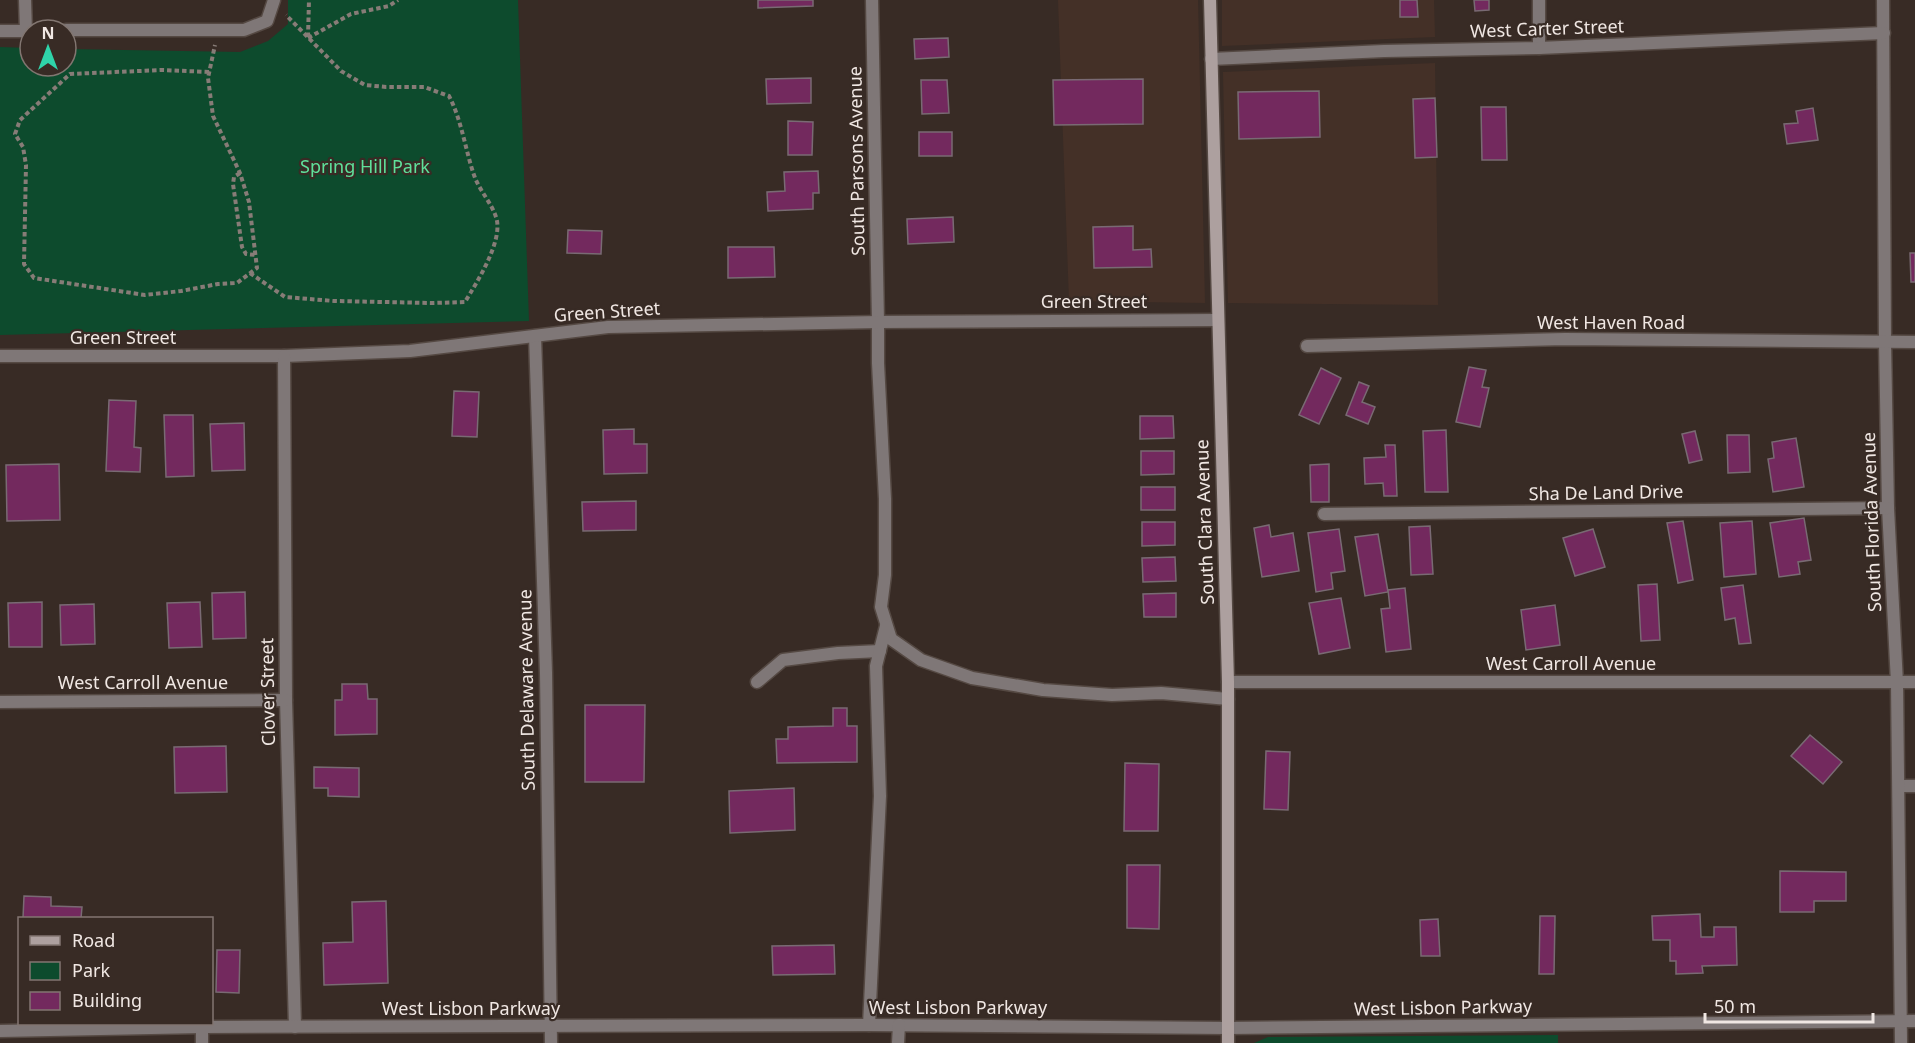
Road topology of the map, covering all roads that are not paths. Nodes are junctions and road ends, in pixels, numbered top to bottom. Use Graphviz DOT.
graph roads {
  1 [pos="25,0"];
  2 [pos="872,0"];
  3 [pos="1210,0"];
  4 [pos="1539,0"];
  5 [pos="1883,0"];
  6 [pos="274,1"];
  7 [pos="27,18"];
  8 [pos="78,30"];
  9 [pos="0,31"];
  10 [pos="18,31"];
  11 [pos="1884,33"];
  12 [pos="1539,48"];
  13 [pos="1211,59"];
  14 [pos="1217,320"];
  15 [pos="878,321"];
  16 [pos="535,336"];
  17 [pos="1885,342"];
  18 [pos="1915,342"];
  19 [pos="1307,346"];
  20 [pos="0,356"];
  21 [pos="284,356"];
  22 [pos="1888,508"];
  23 [pos="1324,514"];
  24 [pos="886,624"];
  25 [pos="880,651"];
  26 [pos="757,682"];
  27 [pos="1228,682"];
  28 [pos="1915,682"];
  29 [pos="1897,683"];
  30 [pos="1228,699"];
  31 [pos="286,700"];
  32 [pos="0,702"];
  33 [pos="1899,786"];
  34 [pos="1915,786"];
  35 [pos="1901,1022"];
  36 [pos="1915,1022"];
  37 [pos="869,1025"];
  38 [pos="899,1025"];
  39 [pos="550,1026"];
  40 [pos="202,1028"];
  41 [pos="295,1028"];
  42 [pos="1228,1028"];
  43 [pos="0,1031"];
  44 [pos="202,1043"];
  45 [pos="551,1043"];
  46 [pos="898,1043"];
  47 [pos="1228,1043"];
  48 [pos="1901,1043"];
  1 -- 7 [label="street"];
  2 -- 15 [label="street, South Parsons Avenue"];
  3 -- 13 [label="street, South Clara Avenue"];
  4 -- 12 [label="street"];
  5 -- 11 [label="street, South Florida Avenue"];
  6 -- 8 [label="street"];
  9 -- 10 [label="street"];
  11 -- 12 [label="street, West Carter Street"];
  11 -- 17 [label="street, South Florida Avenue"];
  12 -- 13 [label="street, West Carter Street"];
  13 -- 14 [label="street, South Clara Avenue"];
  14 -- 15 [label="street, Green Street"];
  14 -- 27 [label="street, South Clara Avenue"];
  15 -- 16 [label="street, Green Street"];
  15 -- 24 [label="street, South Parsons Avenue"];
  16 -- 21 [label="street, Green Street"];
  16 -- 39 [label="street, South Delaware Avenue"];
  17 -- 18 [label="street, West Haven Road"];
  17 -- 19 [label="street, West Haven Road"];
  17 -- 22 [label="street, South Florida Avenue"];
  20 -- 21 [label="street, Green Street"];
  21 -- 31 [label="street, Clover Street"];
  22 -- 23 [label="street, Sha De Land Drive"];
  22 -- 29 [label="street, South Florida Avenue"];
  24 -- 25 [label="street"];
  24 -- 30 [label="street"];
  25 -- 26 [label="street"];
  25 -- 37 [label="street"];
  27 -- 29 [label="street, West Carroll Avenue"];
  27 -- 30 [label="street, South Clara Avenue"];
  28 -- 29 [label="street, West Carroll Avenue"];
  29 -- 33 [label="street, South Florida Avenue"];
  30 -- 42 [label="street, South Clara Avenue"];
  31 -- 32 [label="street, West Carroll Avenue"];
  31 -- 41 [label="street, Clover Street"];
  33 -- 34 [label="street"];
  33 -- 35 [label="street, South Florida Avenue"];
  35 -- 36 [label="street, West Lisbon Parkway"];
  35 -- 42 [label="street, West Lisbon Parkway"];
  35 -- 48 [label="street, South Florida Avenue"];
  37 -- 38 [label="street, West Lisbon Parkway"];
  37 -- 39 [label="street, West Lisbon Parkway"];
  38 -- 42 [label="street, West Lisbon Parkway"];
  38 -- 46 [label="street"];
  39 -- 41 [label="street, West Lisbon Parkway"];
  39 -- 45 [label="street, South Delaware Avenue"];
  40 -- 41 [label="street, West Lisbon Parkway"];
  40 -- 43 [label="street, West Lisbon Parkway"];
  40 -- 44 [label="street"];
  42 -- 47 [label="street, South Clara Avenue"];
}
